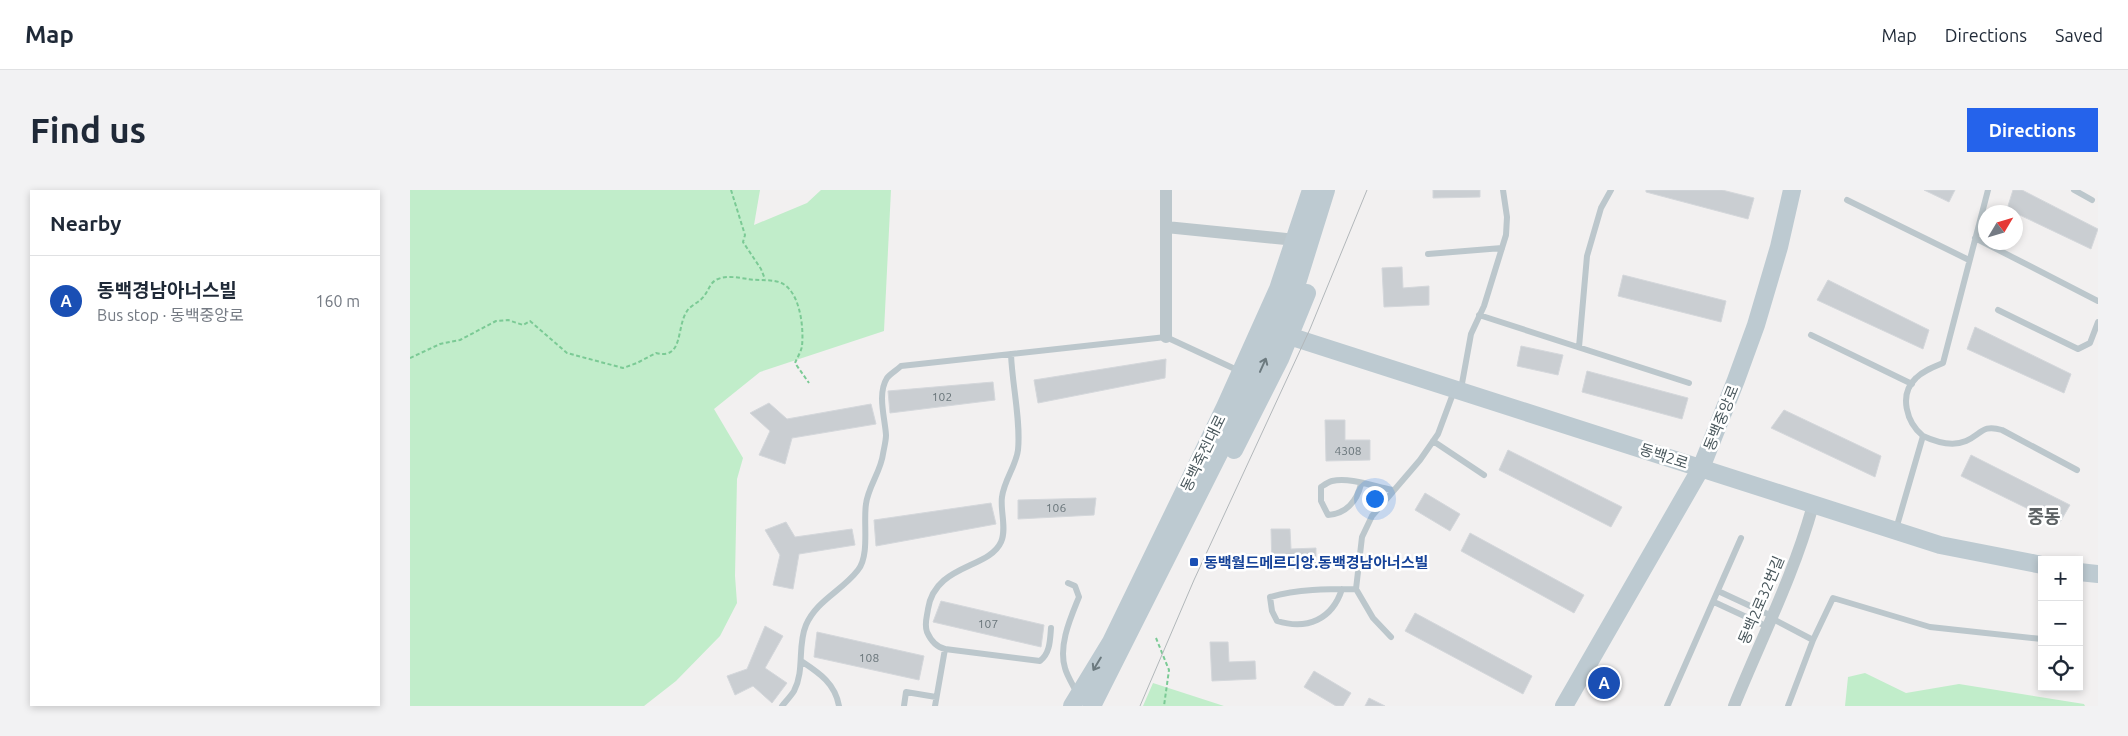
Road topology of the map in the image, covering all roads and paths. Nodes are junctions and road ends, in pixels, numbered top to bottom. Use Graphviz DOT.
graph roads {
  1 [pos="731,190"];
  2 [pos="1166,190"];
  3 [pos="1304,190"];
  4 [pos="1311,190"];
  5 [pos="1326,190"];
  6 [pos="1338,190"];
  7 [pos="1503,190"];
  8 [pos="1611,190"];
  9 [pos="1792,190"];
  10 [pos="1988,190"];
  11 [pos="2074,190"];
  12 [pos="1846,200"];
  13 [pos="2092,200"];
  14 [pos="1166,227"];
  15 [pos="1975,238"];
  16 [pos="1286,239"];
  17 [pos="1502,248"];
  18 [pos="1428,254"];
  19 [pos="1969,260"];
  20 [pos="765,279"];
  21 [pos="2098,301"];
  22 [pos="1998,310"];
  23 [pos="1479,315"];
  24 [pos="2098,322"];
  25 [pos="1811,335"];
  26 [pos="1289,336"];
  27 [pos="1166,337"];
  28 [pos="1579,347"];
  29 [pos="1011,354"];
  30 [pos="410,358"];
  31 [pos="1235,369"];
  32 [pos="809,383"];
  33 [pos="1689,383"];
  34 [pos="1912,384"];
  35 [pos="1458,389"];
  36 [pos="1923,436"];
  37 [pos="1433,441"];
  38 [pos="1701,468"];
  39 [pos="2077,470"];
  40 [pos="1484,475"];
  41 [pos="1361,484"];
  42 [pos="1393,490"];
  43 [pos="1813,504"];
  44 [pos="1896,531"];
  45 [pos="1741,538"];
  46 [pos="2038,564"];
  47 [pos="2083,572"];
  48 [pos="2098,574"];
  49 [pos="1068,582"];
  50 [pos="1342,589"];
  51 [pos="1356,589"];
  52 [pos="1718,591"];
  53 [pos="1714,602"];
  54 [pos="1771,621"];
  55 [pos="1051,628"];
  56 [pos="1391,637"];
  57 [pos="1156,638"];
  58 [pos="2038,639"];
  59 [pos="1813,640"];
  60 [pos="1119,641"];
  61 [pos="945,649"];
  62 [pos="801,660"];
  63 [pos="936,697"];
  64 [pos="1081,703"];
  65 [pos="782,706"];
  66 [pos="839,706"];
  67 [pos="904,706"];
  68 [pos="935,706"];
  69 [pos="1164,706"];
  70 [pos="1564,706"];
  71 [pos="1667,706"];
  72 [pos="1734,706"];
  73 [pos="1788,706"];
  1 -- 20 [label="path"];
  2 -- 14 [label="street"];
  3 -- 16 [label="main road"];
  4 -- 60 [label="main road, 동백죽전대로"];
  60 -- 5 [label="main road, 동백죽전대로, one-way"];
  6 -- 26 [label="main road"];
  7 -- 17 [label="lane"];
  8 -- 28 [label="lane"];
  9 -- 38 [label="main road, 동백중앙로"];
  10 -- 15 [label="lane"];
  11 -- 13 [label="lane"];
  12 -- 19 [label="lane"];
  14 -- 16 [label="street"];
  14 -- 27 [label="street"];
  15 -- 19 [label="lane"];
  15 -- 21 [label="lane"];
  16 -- 31 [label="main road"];
  17 -- 18 [label="lane"];
  17 -- 23 [label="lane"];
  19 -- 34 [label="lane"];
  20 -- 30 [label="path"];
  20 -- 32 [label="path"];
  22 -- 24 [label="lane"];
  23 -- 28 [label="lane"];
  23 -- 35 [label="lane"];
  25 -- 34 [label="lane"];
  26 -- 35 [label="main road, 동백2로"];
  26 -- 60 [label="main road"];
  27 -- 29 [label="lane"];
  27 -- 31 [label="lane"];
  28 -- 33 [label="lane"];
  29 -- 61 [label="lane"];
  29 -- 62 [label="lane"];
  31 -- 60 [label="main road"];
  34 -- 36 [label="lane"];
  35 -- 37 [label="lane"];
  35 -- 38 [label="main road, 동백2로"];
  36 -- 39 [label="lane"];
  36 -- 44 [label="lane"];
  37 -- 40 [label="lane"];
  37 -- 42 [label="lane"];
  38 -- 43 [label="main road, 동백2로"];
  38 -- 70 [label="main road, 동백중앙로"];
  41 -- 41 [label="lane"];
  41 -- 42 [label="lane"];
  42 -- 51 [label="lane"];
  43 -- 44 [label="main road, 동백2로"];
  43 -- 54 [label="street, 동백2로32번길"];
  44 -- 46 [label="main road, 동백2로"];
  45 -- 52 [label="lane"];
  47 -- 48 [label="main road"];
  49 -- 64 [label="lane"];
  50 -- 50 [label="lane"];
  50 -- 51 [label="lane"];
  51 -- 56 [label="lane"];
  52 -- 53 [label="lane"];
  52 -- 54 [label="lane"];
  53 -- 54 [label="lane"];
  53 -- 71 [label="lane"];
  54 -- 59 [label="lane"];
  54 -- 72 [label="street, 동백2로32번길"];
  55 -- 61 [label="lane"];
  57 -- 69 [label="path"];
  58 -- 59 [label="lane"];
  59 -- 73 [label="lane"];
  60 -- 64 [label="main road, 동백죽전대로"];
  61 -- 63 [label="lane"];
  62 -- 65 [label="lane"];
  62 -- 66 [label="lane"];
  63 -- 67 [label="lane"];
  63 -- 68 [label="lane"];
}
